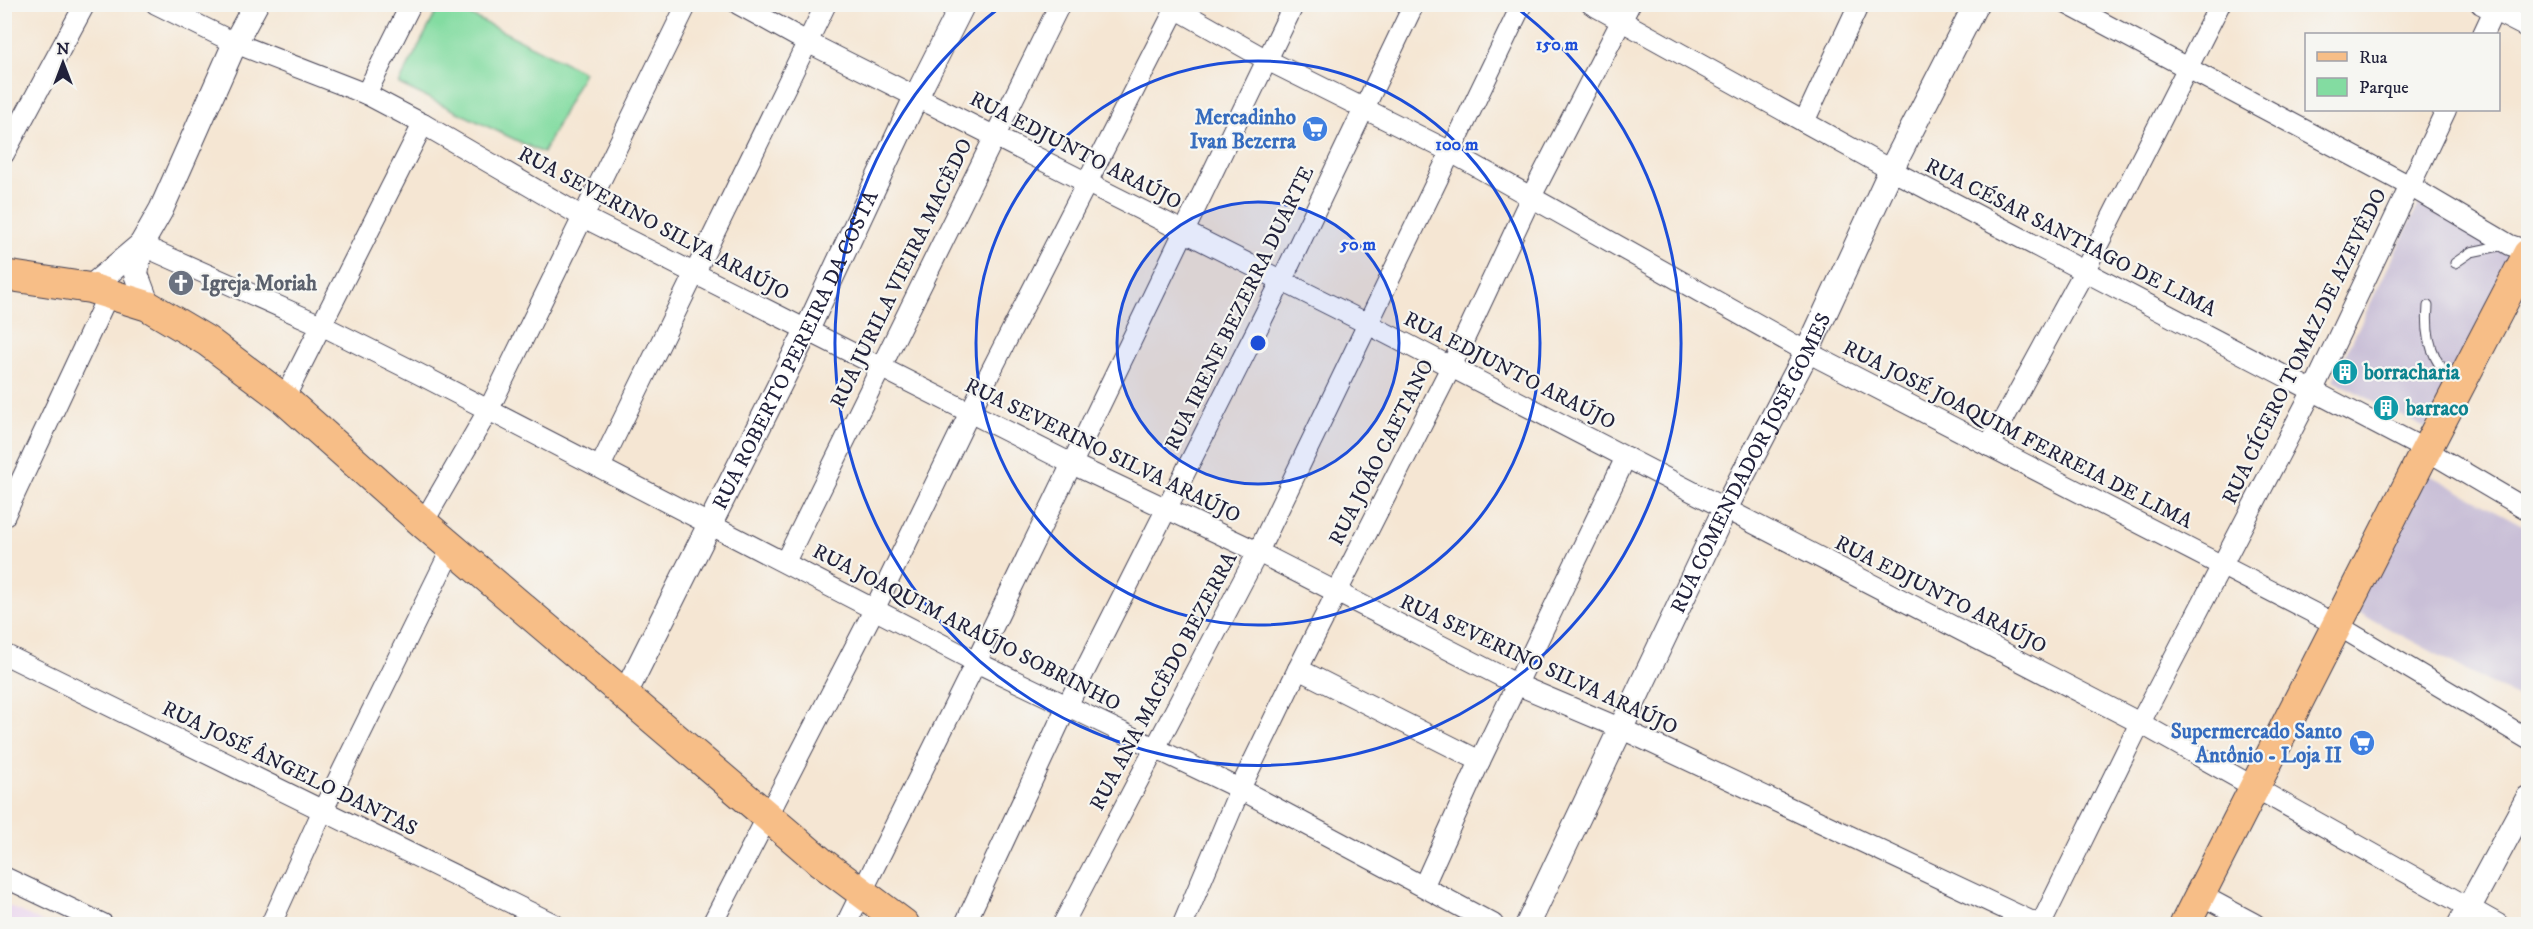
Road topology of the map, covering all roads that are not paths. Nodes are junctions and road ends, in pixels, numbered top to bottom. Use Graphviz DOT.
graph roads {
  1 [pos="85,4"];
  2 [pos="156,4"];
  3 [pos="256,4"];
  4 [pos="411,4"];
  5 [pos="687,4"];
  6 [pos="738,4"];
  7 [pos="826,4"];
  8 [pos="963,4"];
  9 [pos="1060,4"];
  10 [pos="1294,4"];
  11 [pos="1414,4"];
  12 [pos="1522,4"];
  13 [pos="1592,4"];
  14 [pos="1859,4"];
  15 [pos="1976,4"];
  16 [pos="2067,4"];
  17 [pos="2220,4"];
  18 [pos="1174,6"];
  19 [pos="2490,7"];
  20 [pos="1626,13"];
  21 [pos="2529,28"];
  22 [pos="2482,33"];
  23 [pos="807,42"];
  24 [pos="235,43"];
  25 [pos="1267,60"];
  26 [pos="2187,67"];
  27 [pos="366,94"];
  28 [pos="916,97"];
  29 [pos="1365,107"];
  30 [pos="2445,111"];
  31 [pos="1804,122"];
  32 [pos="423,124"];
  33 [pos="995,137"];
  34 [pos="1449,152"];
  35 [pos="4,154"];
  36 [pos="1891,171"];
  37 [pos="1087,184"];
  38 [pos="2408,185"];
  39 [pos="1531,197"];
  40 [pos="583,217"];
  41 [pos="1184,231"];
  42 [pos="141,245"];
  43 [pos="2522,250"];
  44 [pos="2455,263"];
  45 [pos="2085,270"];
  46 [pos="694,273"];
  47 [pos="4,275"];
  48 [pos="1282,280"];
  49 [pos="99,291"];
  50 [pos="148,306"];
  51 [pos="2428,306"];
  52 [pos="1366,323"];
  53 [pos="323,326"];
  54 [pos="807,330"];
  55 [pos="1807,352"];
  56 [pos="1451,367"];
  57 [pos="881,368"];
  58 [pos="2458,387"];
  59 [pos="2313,390"];
  60 [pos="284,399"];
  61 [pos="489,409"];
  62 [pos="970,412"];
  63 [pos="1989,447"];
  64 [pos="2426,450"];
  65 [pos="1626,457"];
  66 [pos="1072,464"];
  67 [pos="600,467"];
  68 [pos="1167,508"];
  69 [pos="2529,510"];
  70 [pos="1724,511"];
  71 [pos="4,517"];
  72 [pos="423,523"];
  73 [pos="710,523"];
  74 [pos="452,548"];
  75 [pos="1258,552"];
  76 [pos="785,562"];
  77 [pos="2222,567"];
  78 [pos="1336,593"];
  79 [pos="876,608"];
  80 [pos="2337,625"];
  81 [pos="4,654"];
  82 [pos="976,662"];
  83 [pos="1298,669"];
  84 [pos="1518,685"];
  85 [pos="625,694"];
  86 [pos="1067,706"];
  87 [pos="2140,723"];
  88 [pos="1622,729"];
  89 [pos="2529,739"];
  90 [pos="1155,747"];
  91 [pos="1480,761"];
  92 [pos="2254,787"];
  93 [pos="1240,789"];
  94 [pos="2529,798"];
  95 [pos="322,813"];
  96 [pos="768,817"];
  97 [pos="4,877"];
  98 [pos="1424,885"];
  99 [pos="861,895"];
  100 [pos="2201,895"];
  101 [pos="2464,916"];
  102 [pos="103,924"];
  103 [pos="271,924"];
  104 [pos="554,924"];
  105 [pos="712,924"];
  106 [pos="846,924"];
  107 [pos="904,924"];
  108 [pos="965,924"];
  109 [pos="1063,924"];
  110 [pos="1183,924"];
  111 [pos="1494,924"];
  112 [pos="1528,924"];
  113 [pos="2039,924"];
  114 [pos="2185,924"];
  115 [pos="2255,924"];
  116 [pos="2498,924"];
  1 -- 35 [label="street"];
  2 -- 24 [label="street, RUA SEVERINO SILVA ARAÚJO"];
  3 -- 24 [label="street"];
  4 -- 27 [label="street"];
  5 -- 40 [label="street"];
  6 -- 23 [label="street, RUA EDJUNTO ARAÚJO"];
  7 -- 23 [label="street"];
  8 -- 28 [label="street, RUA ROBERTO PEREIRA DA COSTA"];
  9 -- 33 [label="street, RUA JURILA VIEIRA MACÊDO"];
  10 -- 25 [label="street"];
  11 -- 29 [label="street, RUA IRENE BEZERRA DUARTE"];
  12 -- 34 [label="street, RUA ANA MACÊDO BEZERRA"];
  13 -- 20 [label="street, RUA CÉSAR SANTIAGO DE LIMA"];
  14 -- 31 [label="street"];
  15 -- 36 [label="street, RUA COMENDADOR JOSÉ GOMES"];
  16 -- 26 [label="street"];
  17 -- 26 [label="street"];
  18 -- 25 [label="street, RUA JOSÉ JOAQUIM FERREIA DE LIMA"];
  18 -- 37 [label="street"];
  19 -- 21 [label="street"];
  19 -- 22 [label="street"];
  20 -- 31 [label="street, RUA CÉSAR SANTIAGO DE LIMA"];
  20 -- 39 [label="street, RUA JOÃO CAETANO"];
  23 -- 28 [label="street, RUA EDJUNTO ARAÚJO"];
  23 -- 46 [label="street"];
  24 -- 27 [label="street, RUA SEVERINO SILVA ARAÚJO"];
  24 -- 42 [label="street"];
  25 -- 29 [label="street, RUA JOSÉ JOAQUIM FERREIA DE LIMA"];
  25 -- 41 [label="street"];
  26 -- 38 [label="street"];
  26 -- 45 [label="street"];
  27 -- 32 [label="street, RUA SEVERINO SILVA ARAÚJO"];
  28 -- 33 [label="street, RUA EDJUNTO ARAÚJO"];
  28 -- 54 [label="street, RUA ROBERTO PEREIRA DA COSTA"];
  29 -- 34 [label="street, RUA JOSÉ JOAQUIM FERREIA DE LIMA"];
  29 -- 48 [label="street, RUA IRENE BEZERRA DUARTE"];
  30 -- 38 [label="street, RUA CÍCERO TOMAZ DE AZEVÊDO"];
  31 -- 36 [label="street, RUA CÉSAR SANTIAGO DE LIMA"];
  32 -- 40 [label="street, RUA SEVERINO SILVA ARAÚJO"];
  32 -- 53 [label="street"];
  33 -- 37 [label="street, RUA EDJUNTO ARAÚJO"];
  33 -- 57 [label="street, RUA JURILA VIEIRA MACÊDO"];
  34 -- 39 [label="street, RUA JOSÉ JOAQUIM FERREIA DE LIMA"];
  34 -- 52 [label="street, RUA ANA MACÊDO BEZERRA"];
  36 -- 45 [label="street, RUA CÉSAR SANTIAGO DE LIMA"];
  36 -- 55 [label="street, RUA COMENDADOR JOSÉ GOMES"];
  37 -- 41 [label="street, RUA EDJUNTO ARAÚJO"];
  37 -- 62 [label="street"];
  38 -- 43 [label="street"];
  38 -- 59 [label="street, RUA CÍCERO TOMAZ DE AZEVÊDO"];
  39 -- 55 [label="street, RUA JOSÉ JOAQUIM FERREIA DE LIMA"];
  39 -- 56 [label="street, RUA JOÃO CAETANO"];
  40 -- 46 [label="street, RUA SEVERINO SILVA ARAÚJO"];
  40 -- 61 [label="street"];
  41 -- 48 [label="street, RUA EDJUNTO ARAÚJO"];
  41 -- 66 [label="street"];
  42 -- 49 [label="street"];
  42 -- 50 [label="street"];
  42 -- 53 [label="street, RUA JOAQUIM ARAÚJO SOBRINHO"];
  43 -- 44 [label="lane"];
  43 -- 58 [label="main road"];
  45 -- 59 [label="street, RUA CÉSAR SANTIAGO DE LIMA"];
  45 -- 63 [label="street"];
  46 -- 54 [label="street, RUA SEVERINO SILVA ARAÚJO"];
  46 -- 67 [label="street"];
  47 -- 49 [label="main road"];
  48 -- 52 [label="street, RUA EDJUNTO ARAÚJO"];
  48 -- 68 [label="street, RUA IRENE BEZERRA DUARTE"];
  49 -- 50 [label="main road"];
  49 -- 71 [label="street"];
  50 -- 60 [label="main road"];
  51 -- 58 [label="lane"];
  52 -- 56 [label="street, RUA EDJUNTO ARAÚJO"];
  52 -- 75 [label="street, RUA ANA MACÊDO BEZERRA"];
  53 -- 60 [label="street"];
  53 -- 61 [label="street, RUA JOAQUIM ARAÚJO SOBRINHO"];
  54 -- 57 [label="street, RUA SEVERINO SILVA ARAÚJO"];
  54 -- 73 [label="street, RUA ROBERTO PEREIRA DA COSTA"];
  55 -- 63 [label="street, RUA JOSÉ JOAQUIM FERREIA DE LIMA"];
  55 -- 70 [label="street, RUA COMENDADOR JOSÉ GOMES"];
  56 -- 65 [label="street, RUA EDJUNTO ARAÚJO"];
  56 -- 78 [label="street, RUA JOÃO CAETANO"];
  57 -- 62 [label="street, RUA SEVERINO SILVA ARAÚJO"];
  57 -- 76 [label="street, RUA JURILA VIEIRA MACÊDO"];
  58 -- 64 [label="main road"];
  59 -- 64 [label="street, RUA CÉSAR SANTIAGO DE LIMA"];
  59 -- 77 [label="street, RUA CÍCERO TOMAZ DE AZEVÊDO"];
  60 -- 72 [label="main road"];
  61 -- 67 [label="street, RUA JOAQUIM ARAÚJO SOBRINHO"];
  61 -- 72 [label="street"];
  62 -- 66 [label="street, RUA SEVERINO SILVA ARAÚJO"];
  62 -- 79 [label="street"];
  63 -- 77 [label="street, RUA JOSÉ JOAQUIM FERREIA DE LIMA"];
  64 -- 69 [label="street, RUA CÉSAR SANTIAGO DE LIMA"];
  64 -- 80 [label="main road"];
  65 -- 70 [label="street, RUA EDJUNTO ARAÚJO"];
  65 -- 84 [label="street"];
  66 -- 68 [label="street, RUA SEVERINO SILVA ARAÚJO"];
  66 -- 82 [label="street"];
  67 -- 73 [label="street, RUA JOAQUIM ARAÚJO SOBRINHO"];
  68 -- 75 [label="street, RUA SEVERINO SILVA ARAÚJO"];
  68 -- 86 [label="street, RUA IRENE BEZERRA DUARTE"];
  70 -- 87 [label="street, RUA EDJUNTO ARAÚJO"];
  70 -- 88 [label="street, RUA COMENDADOR JOSÉ GOMES"];
  72 -- 74 [label="main road"];
  73 -- 76 [label="street, RUA JOAQUIM ARAÚJO SOBRINHO"];
  73 -- 85 [label="street, RUA ROBERTO PEREIRA DA COSTA"];
  74 -- 85 [label="main road"];
  74 -- 95 [label="street"];
  75 -- 78 [label="street, RUA SEVERINO SILVA ARAÚJO"];
  75 -- 90 [label="street, RUA ANA MACÊDO BEZERRA"];
  76 -- 79 [label="street, RUA JOAQUIM ARAÚJO SOBRINHO"];
  77 -- 80 [label="street, RUA JOSÉ JOAQUIM FERREIA DE LIMA"];
  77 -- 87 [label="street, RUA CÍCERO TOMAZ DE AZEVÊDO"];
  78 -- 83 [label="street, RUA JOÃO CAETANO"];
  78 -- 84 [label="street, RUA SEVERINO SILVA ARAÚJO"];
  79 -- 82 [label="street, RUA JOAQUIM ARAÚJO SOBRINHO"];
  79 -- 96 [label="street"];
  80 -- 89 [label="street, RUA JOSÉ JOAQUIM FERREIA DE LIMA"];
  80 -- 92 [label="main road"];
  81 -- 95 [label="street, RUA JOSÉ ÂNGELO DANTAS"];
  82 -- 86 [label="street, RUA JOAQUIM ARAÚJO SOBRINHO"];
  82 -- 99 [label="street"];
  83 -- 91 [label="street"];
  83 -- 93 [label="street, RUA JOÃO CAETANO"];
  84 -- 88 [label="street, RUA SEVERINO SILVA ARAÚJO"];
  84 -- 91 [label="street"];
  85 -- 96 [label="main road"];
  86 -- 90 [label="street, RUA JOAQUIM ARAÚJO SOBRINHO"];
  86 -- 108 [label="street, RUA IRENE BEZERRA DUARTE"];
  87 -- 92 [label="street, RUA EDJUNTO ARAÚJO"];
  87 -- 113 [label="street, RUA CÍCERO TOMAZ DE AZEVÊDO"];
  88 -- 112 [label="street, RUA COMENDADOR JOSÉ GOMES"];
  88 -- 113 [label="street, RUA SEVERINO SILVA ARAÚJO"];
  90 -- 93 [label="street, RUA JOAQUIM ARAÚJO SOBRINHO"];
  90 -- 109 [label="street, RUA ANA MACÊDO BEZERRA"];
  91 -- 98 [label="street"];
  92 -- 100 [label="main road"];
  92 -- 101 [label="street, RUA EDJUNTO ARAÚJO"];
  93 -- 98 [label="street, RUA JOAQUIM ARAÚJO SOBRINHO"];
  93 -- 110 [label="street, RUA JOÃO CAETANO"];
  94 -- 101 [label="street"];
  95 -- 103 [label="street"];
  95 -- 104 [label="street, RUA JOSÉ ÂNGELO DANTAS"];
  96 -- 99 [label="main road"];
  96 -- 105 [label="street"];
  97 -- 102 [label="street"];
  98 -- 111 [label="street, RUA JOAQUIM ARAÚJO SOBRINHO"];
  99 -- 106 [label="street"];
  99 -- 107 [label="main road"];
  100 -- 114 [label="main road"];
  100 -- 115 [label="street"];
  101 -- 116 [label="street, RUA EDJUNTO ARAÚJO"];
}
